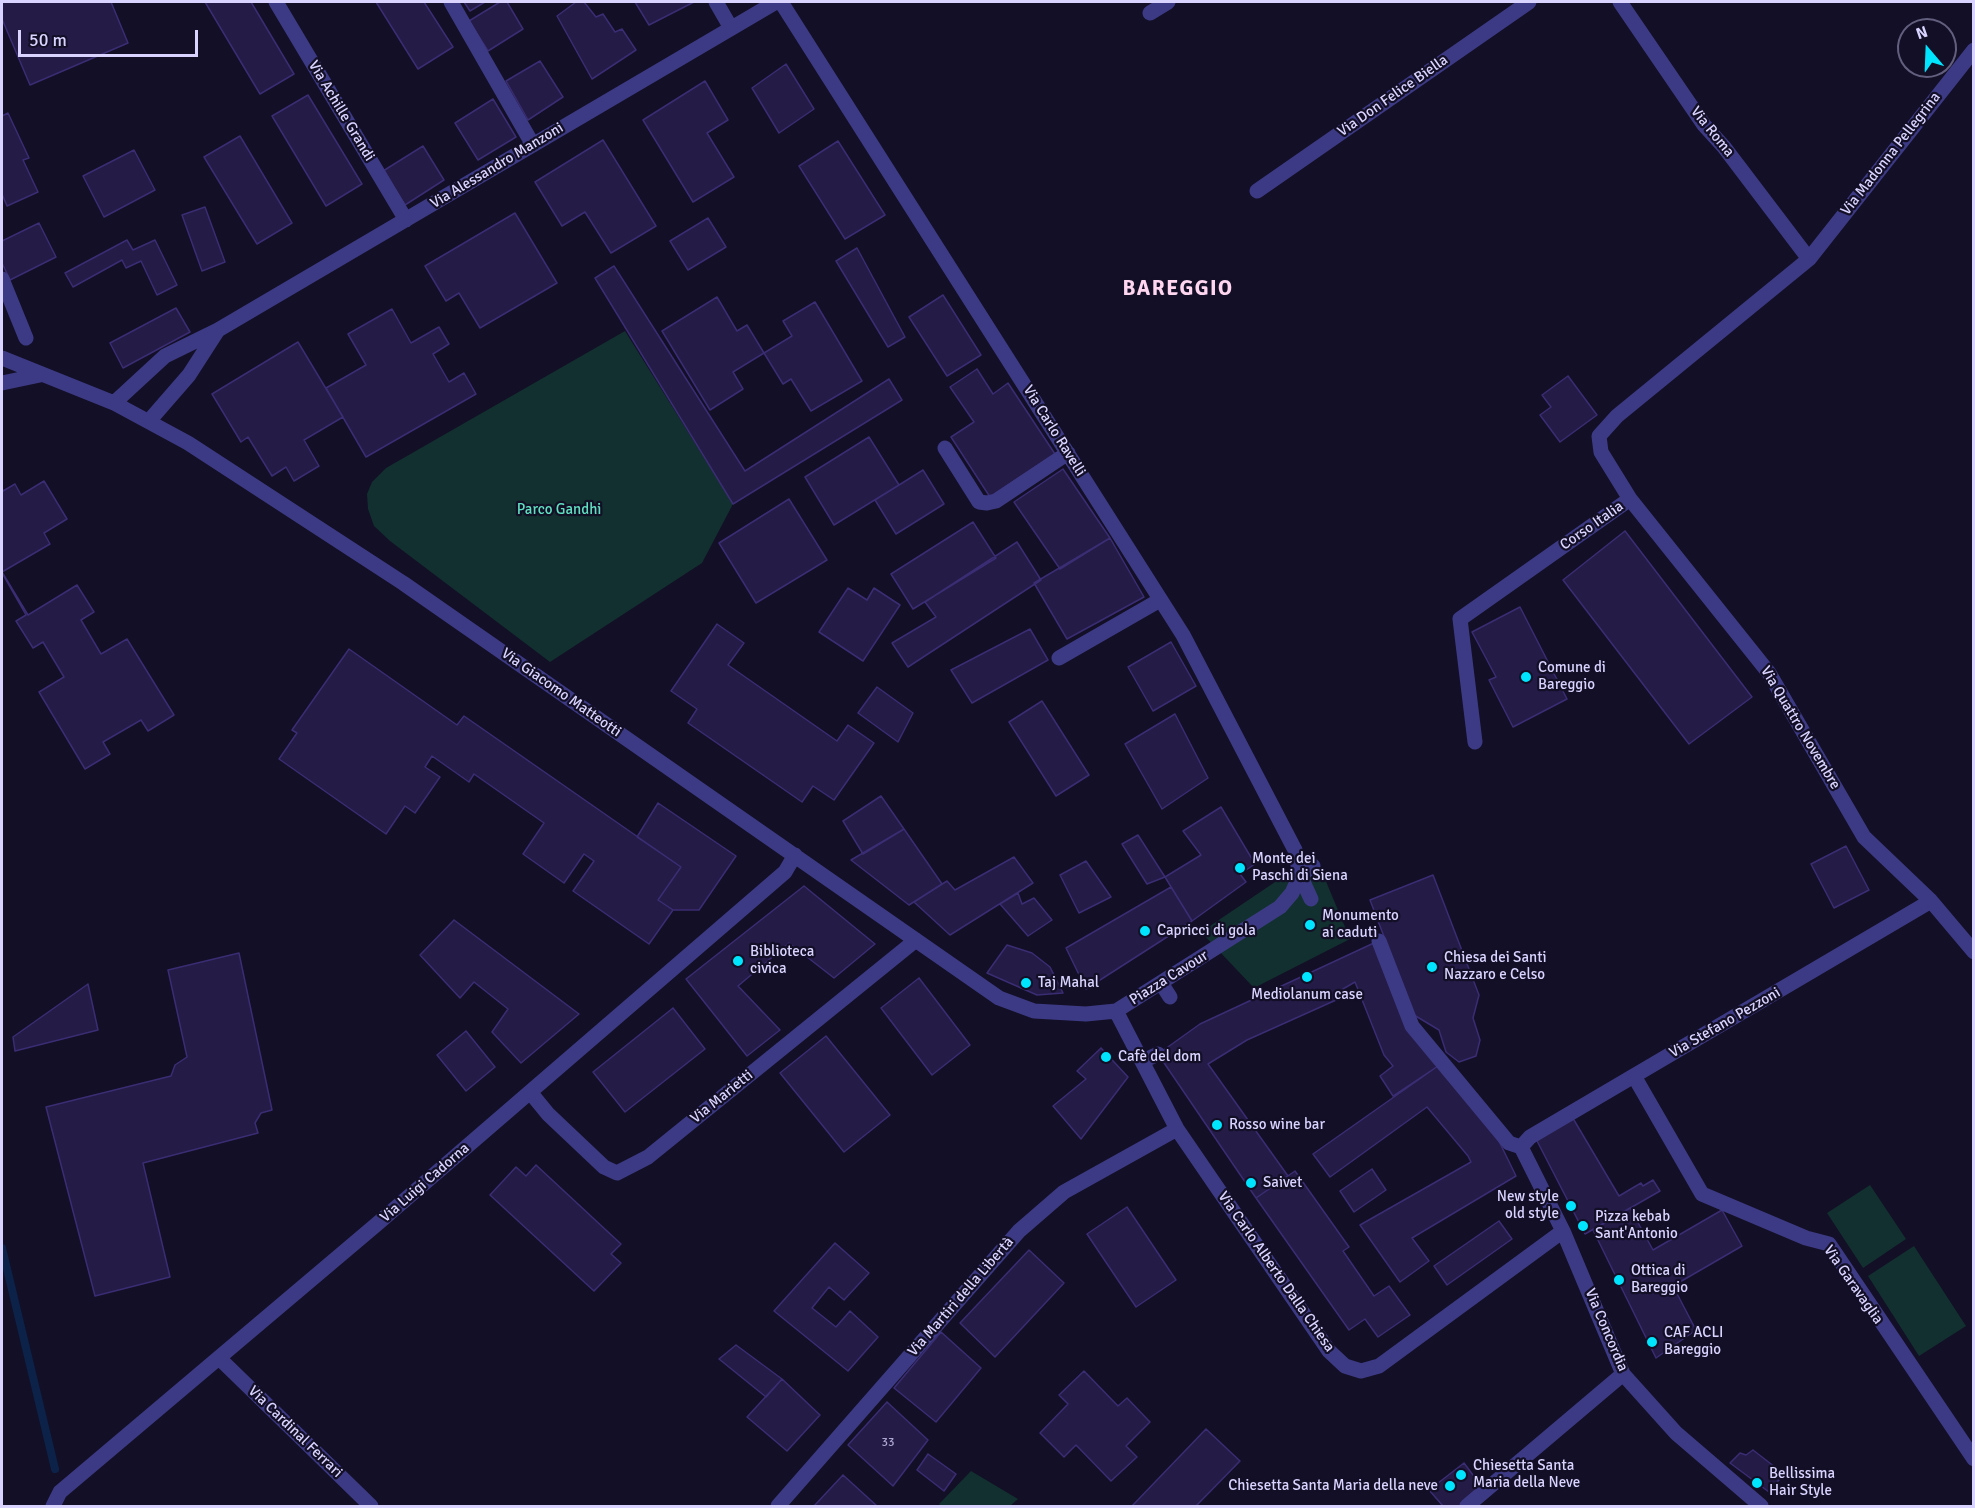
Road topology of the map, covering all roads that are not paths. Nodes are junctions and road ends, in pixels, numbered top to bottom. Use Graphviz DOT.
graph roads {
  1 [pos="276,2"];
  2 [pos="451,2"];
  3 [pos="716,2"];
  4 [pos="778,2"];
  5 [pos="1168,2"];
  6 [pos="1528,2"];
  7 [pos="1620,2"];
  8 [pos="1150,13"];
  9 [pos="732,28"];
  10 [pos="1974,50"];
  11 [pos="533,145"];
  12 [pos="1257,191"];
  13 [pos="406,220"];
  14 [pos="1809,259"];
  15 [pos="2,279"];
  16 [pos="218,330"];
  17 [pos="26,338"];
  18 [pos="2,358"];
  19 [pos="42,375"];
  20 [pos="2,383"];
  21 [pos="114,403"];
  22 [pos="149,421"];
  23 [pos="945,448"];
  24 [pos="1068,453"];
  25 [pos="1630,499"];
  26 [pos="1160,600"];
  27 [pos="1059,658"];
  28 [pos="1475,742"];
  29 [pos="795,855"];
  30 [pos="1313,866"];
  31 [pos="1300,875"];
  32 [pos="1311,899"];
  33 [pos="1931,901"];
  34 [pos="916,940"];
  35 [pos="1378,941"];
  36 [pos="1971,942"];
  37 [pos="1161,983"];
  38 [pos="1170,997"];
  39 [pos="1116,1011"];
  40 [pos="1158,1054"];
  41 [pos="1143,1061"];
  42 [pos="1634,1076"];
  43 [pos="531,1092"];
  44 [pos="1177,1129"];
  45 [pos="1521,1147"];
  46 [pos="1563,1231"];
  47 [pos="219,1358"];
  48 [pos="1623,1374"];
  49 [pos="1974,1459"];
  50 [pos="53,1506"];
  51 [pos="371,1506"];
  52 [pos="780,1506"];
  53 [pos="1467,1506"];
  54 [pos="1761,1506"];
  1 -- 13 [label="street, Via Achille Grandi"];
  2 -- 11 [label="street"];
  3 -- 9 [label="street"];
  4 -- 9 [label="street, Via Alessandro Manzoni"];
  4 -- 24 [label="street, Via Carlo Ravelli"];
  5 -- 8 [label="street"];
  6 -- 12 [label="street, Via Don Felice Biella"];
  7 -- 14 [label="street, Via Roma"];
  9 -- 11 [label="street, Via Alessandro Manzoni"];
  10 -- 14 [label="street, Via Madonna Pellegrina"];
  11 -- 13 [label="street, Via Alessandro Manzoni"];
  13 -- 16 [label="street, Via Alessandro Manzoni"];
  14 -- 25 [label="street, Corso Italia"];
  15 -- 17 [label="street"];
  16 -- 21 [label="street, Via Alessandro Manzoni"];
  16 -- 22 [label="street, Via Alessandro Manzoni"];
  18 -- 19 [label="street, Via Giacomo Matteotti"];
  19 -- 20 [label="street"];
  19 -- 21 [label="street, Via Giacomo Matteotti"];
  21 -- 22 [label="street, Via Giacomo Matteotti"];
  22 -- 29 [label="street, Via Giacomo Matteotti"];
  23 -- 24 [label="street"];
  24 -- 26 [label="street, Via Carlo Ravelli"];
  25 -- 28 [label="street, Corso Italia"];
  25 -- 33 [label="street, Via Quattro Novembre"];
  26 -- 27 [label="street"];
  26 -- 31 [label="street, Via Carlo Ravelli"];
  29 -- 34 [label="street, Via Giacomo Matteotti"];
  29 -- 43 [label="street, Via Luigi Cadorna"];
  30 -- 31 [label="street"];
  31 -- 32 [label="street, Via Carlo Ravelli"];
  31 -- 37 [label="street, Piazza Cavour"];
  33 -- 36 [label="street, Via Quattro Novembre"];
  33 -- 42 [label="street, Via Stefano Pezzoni"];
  34 -- 39 [label="street, Via Giacomo Matteotti"];
  34 -- 43 [label="street, Via Marietti"];
  35 -- 45 [label="street"];
  37 -- 38 [label="street"];
  37 -- 39 [label="street, Piazza Cavour"];
  39 -- 41 [label="street, Via Carlo Alberto Dalla Chiesa"];
  40 -- 41 [label="street"];
  41 -- 44 [label="street, Via Carlo Alberto Dalla Chiesa"];
  42 -- 45 [label="street, Via Stefano Pezzoni"];
  42 -- 49 [label="street, Via Garavaglia"];
  43 -- 47 [label="street, Via Luigi Cadorna"];
  44 -- 46 [label="street, Via Carlo Alberto Dalla Chiesa"];
  44 -- 52 [label="street, Via Martiri della Libertà"];
  45 -- 46 [label="street, Via Concordia"];
  46 -- 48 [label="street, Via Concordia"];
  47 -- 50 [label="street, Via Luigi Cadorna"];
  47 -- 51 [label="street, Via Cardinal Ferrari"];
  48 -- 53 [label="street"];
  48 -- 54 [label="street, Via Concordia"];
}
